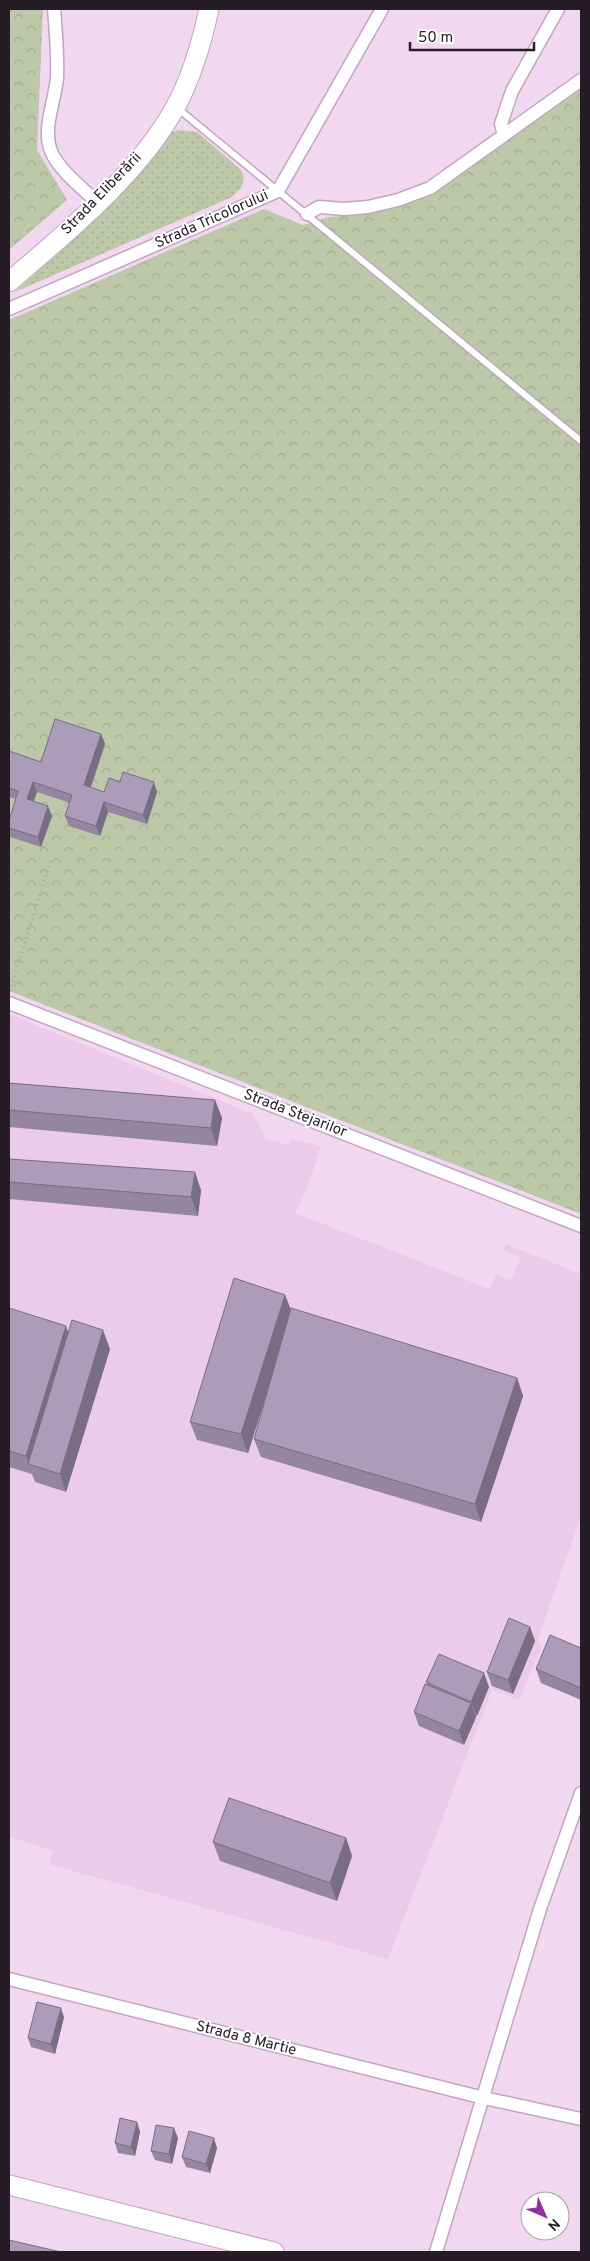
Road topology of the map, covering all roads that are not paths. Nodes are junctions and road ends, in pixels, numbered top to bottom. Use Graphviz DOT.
graph roads {
  1 [pos="54,9"];
  2 [pos="209,9"];
  3 [pos="382,9"];
  4 [pos="558,9"];
  5 [pos="581,80"];
  6 [pos="176,106"];
  7 [pos="504,135"];
  8 [pos="278,191"];
  9 [pos="97,202"];
  10 [pos="307,214"];
  11 [pos="9,282"];
  12 [pos="9,309"];
  13 [pos="581,441"];
  14 [pos="9,1003"];
  15 [pos="581,1226"];
  16 [pos="581,1793"];
  17 [pos="9,1979"];
  18 [pos="484,2098"];
  19 [pos="581,2118"];
  20 [pos="9,2185"];
  21 [pos="274,2252"];
  22 [pos="436,2252"];
  1 -- 9 [label="street"];
  2 -- 6 [label="street, Strada Eliberării"];
  3 -- 8 [label="street, Strada Tricolorului"];
  4 -- 7 [label="street"];
  5 -- 7 [label="street"];
  6 -- 8 [label="lane"];
  6 -- 9 [label="street, Strada Eliberării"];
  7 -- 10 [label="street"];
  8 -- 10 [label="lane"];
  8 -- 12 [label="street, Strada Tricolorului"];
  9 -- 11 [label="street, Strada Eliberării"];
  10 -- 13 [label="lane"];
  14 -- 15 [label="street, Strada Stejarilor"];
  16 -- 18 [label="street"];
  17 -- 18 [label="street, Strada 8 Martie"];
  18 -- 19 [label="street, Strada 8 Martie"];
  18 -- 22 [label="street"];
  20 -- 21 [label="street"];
}
